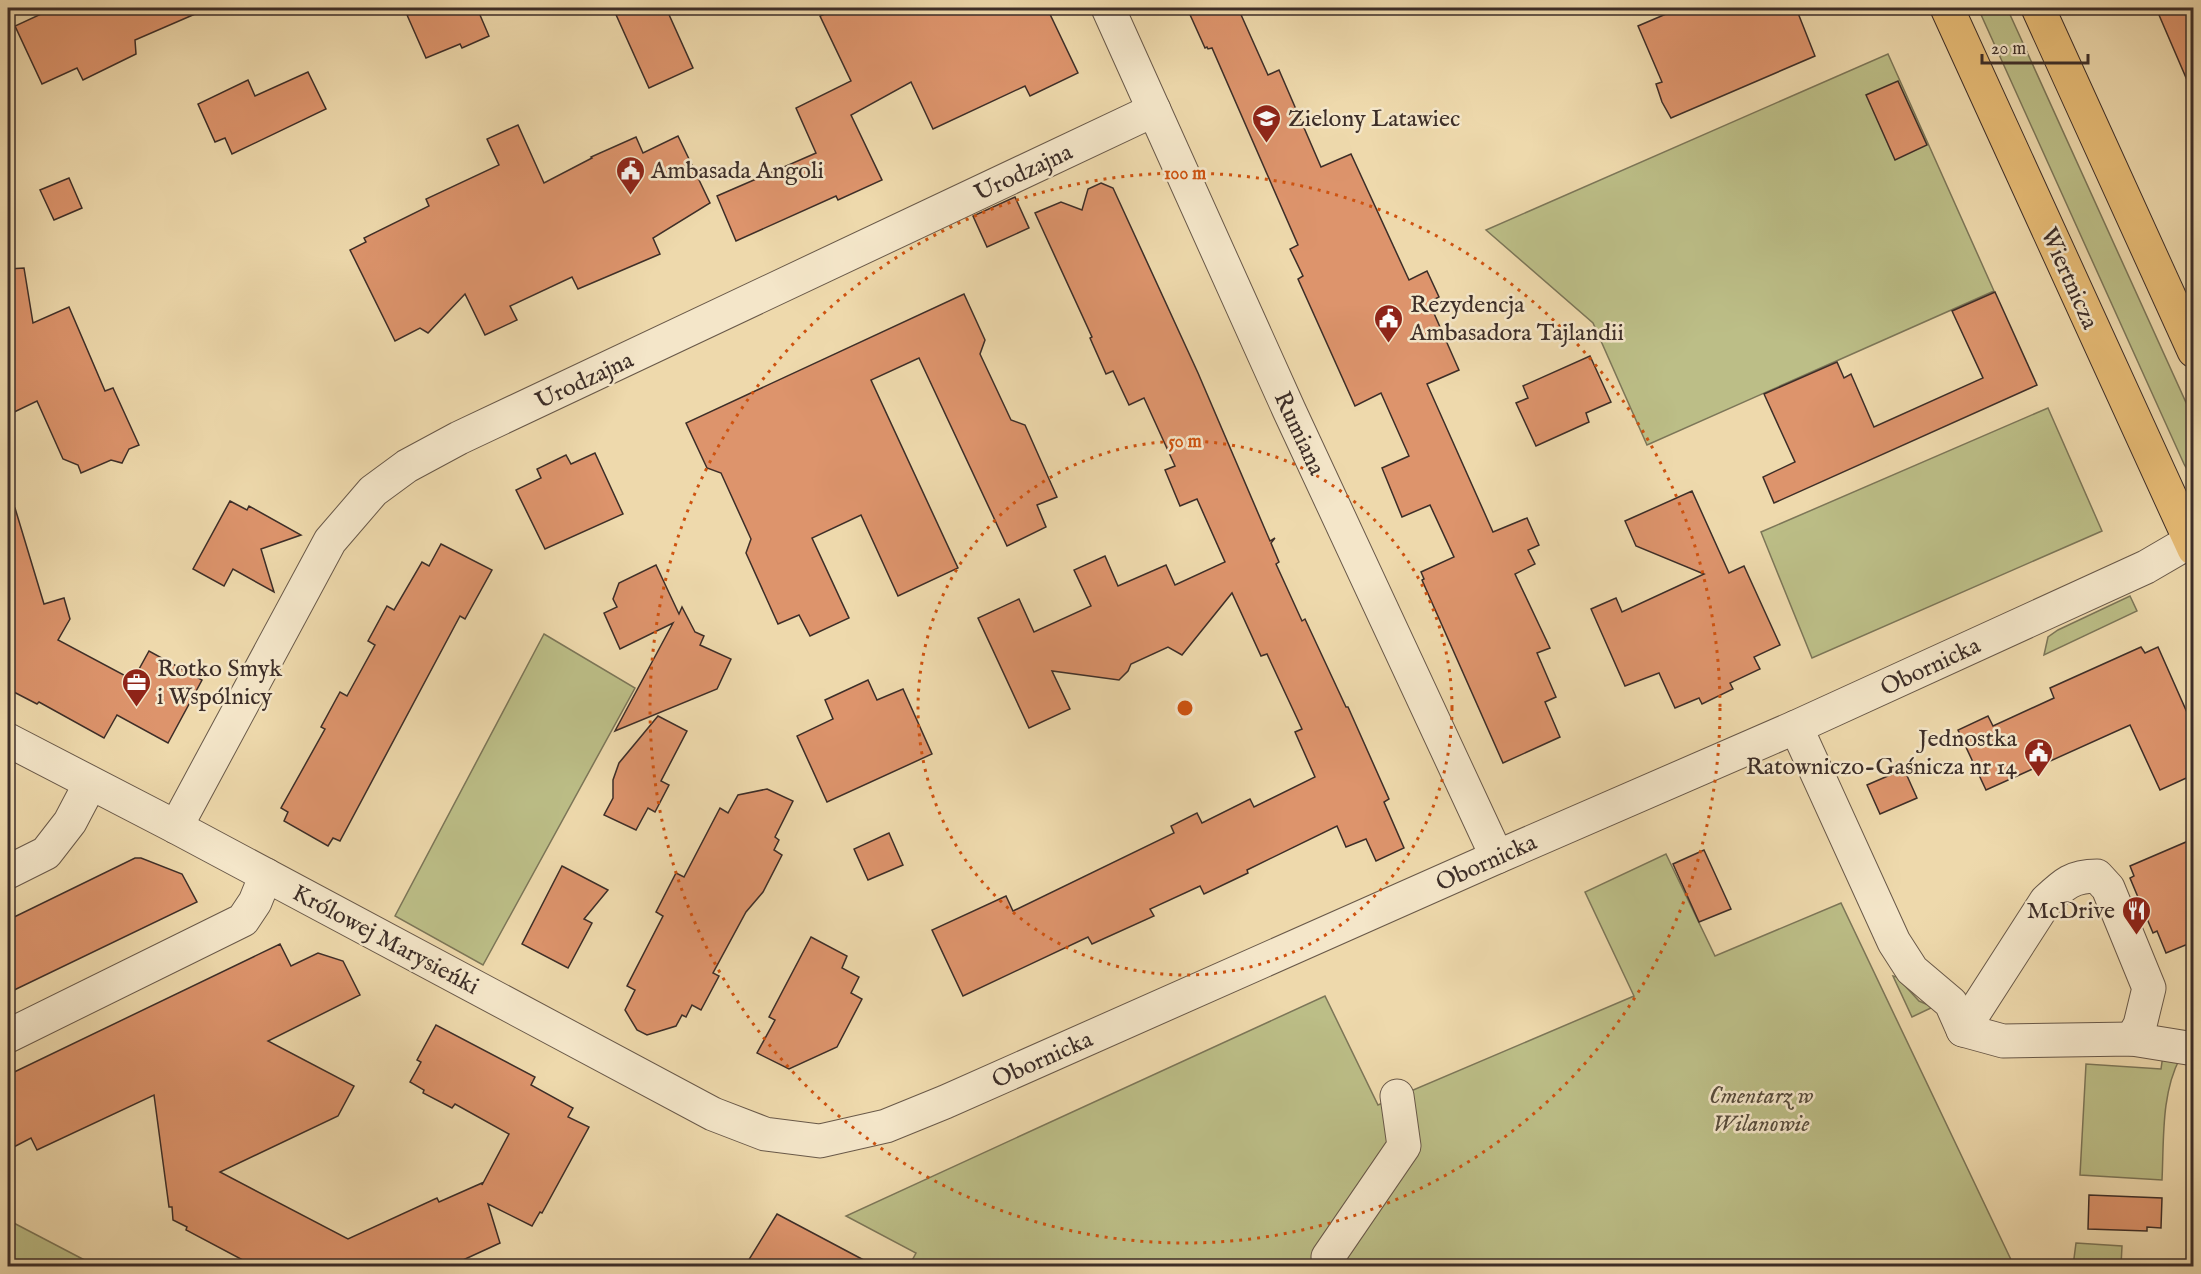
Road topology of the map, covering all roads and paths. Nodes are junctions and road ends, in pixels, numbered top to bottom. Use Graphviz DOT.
graph roads {
  1 [pos="1108,8"];
  2 [pos="1947,8"];
  3 [pos="2038,8"];
  4 [pos="1154,110"];
  5 [pos="2193,351"];
  6 [pos="2192,543"];
  7 [pos="1796,727"];
  8 [pos="8,740"];
  9 [pos="90,784"];
  10 [pos="176,827"];
  11 [pos="1497,857"];
  12 [pos="8,872"];
  13 [pos="266,875"];
  14 [pos="1963,1030"];
  15 [pos="8,1036"];
  16 [pos="2132,1039"];
  17 [pos="2193,1049"];
  18 [pos="1397,1096"];
  19 [pos="765,1134"];
  20 [pos="1328,1257"];
  1 -- 4 [label="street, Rumiana"];
  2 -- 6 [label="main road, Wiertnicza"];
  3 -- 5 [label="main road"];
  4 -- 10 [label="street, Urodzajna"];
  4 -- 11 [label="street, Rumiana"];
  6 -- 7 [label="street, Obornicka"];
  7 -- 11 [label="street, Obornicka"];
  7 -- 14 [label="street"];
  8 -- 9 [label="street, Królowej Marysieńki"];
  9 -- 10 [label="street, Królowej Marysieńki"];
  9 -- 12 [label="street"];
  10 -- 13 [label="street, Królowej Marysieńki"];
  11 -- 19 [label="street, Obornicka"];
  13 -- 15 [label="street"];
  13 -- 19 [label="street, Królowej Marysieńki"];
  14 -- 16 [label="street"];
  14 -- 16 [label="street"];
  16 -- 17 [label="street"];
  18 -- 20 [label="street"];
}
